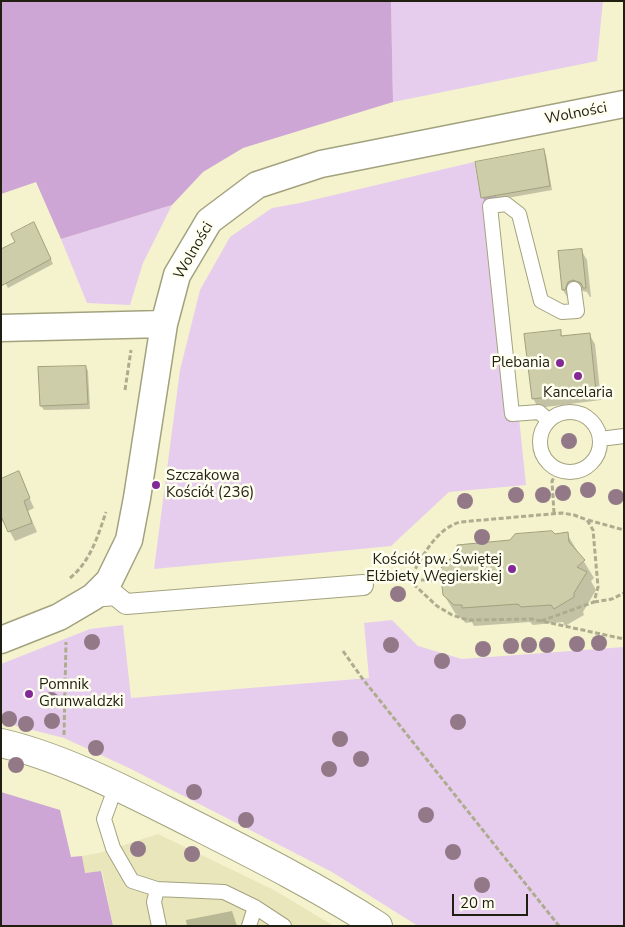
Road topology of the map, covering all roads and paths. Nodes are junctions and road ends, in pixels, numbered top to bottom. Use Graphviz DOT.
graph roads {
  1 [pos="624,104"];
  2 [pos="574,289"];
  3 [pos="164,324"];
  4 [pos="134,325"];
  5 [pos="1,328"];
  6 [pos="125,391"];
  7 [pos="548,420"];
  8 [pos="624,436"];
  9 [pos="600,439"];
  10 [pos="558,470"];
  11 [pos="108,505"];
  12 [pos="554,513"];
  13 [pos="587,520"];
  14 [pos="624,530"];
  15 [pos="409,580"];
  16 [pos="441,580"];
  17 [pos="386,581"];
  18 [pos="64,582"];
  19 [pos="363,584"];
  20 [pos="624,593"];
  21 [pos="93,597"];
  22 [pos="594,602"];
  23 [pos="59,617"];
  24 [pos="541,620"];
  25 [pos="624,639"];
  26 [pos="1,640"];
  27 [pos="343,651"];
  28 [pos="64,738"];
  29 [pos="1,744"];
  30 [pos="116,786"];
  31 [pos="157,890"];
  32 [pos="254,907"];
  33 [pos="159,926"];
  34 [pos="249,926"];
  35 [pos="284,926"];
  36 [pos="378,926"];
  37 [pos="559,926"];
  1 -- 3 [label="street, Wolności"];
  2 -- 7 [label="lane"];
  3 -- 4 [label="street"];
  3 -- 21 [label="street, Wolności"];
  4 -- 5 [label="street"];
  4 -- 6 [label="path"];
  7 -- 9 [label="lane"];
  7 -- 10 [label="lane"];
  8 -- 9 [label="lane"];
  9 -- 10 [label="lane"];
  10 -- 12 [label="path"];
  11 -- 18 [label="path"];
  12 -- 13 [label="path"];
  12 -- 15 [label="path"];
  13 -- 14 [label="path"];
  13 -- 22 [label="path"];
  15 -- 16 [label="path"];
  15 -- 17 [label="path"];
  15 -- 24 [label="path"];
  19 -- 21 [label="street"];
  20 -- 22 [label="path"];
  21 -- 23 [label="street, Wolności"];
  22 -- 24 [label="path"];
  23 -- 26 [label="street, Wolności"];
  23 -- 28 [label="path"];
  24 -- 25 [label="path"];
  27 -- 37 [label="path"];
  29 -- 30 [label="street"];
  30 -- 31 [label="lane"];
  30 -- 36 [label="street"];
  31 -- 32 [label="lane"];
  31 -- 33 [label="lane"];
  32 -- 34 [label="lane"];
  32 -- 35 [label="lane"];
}
